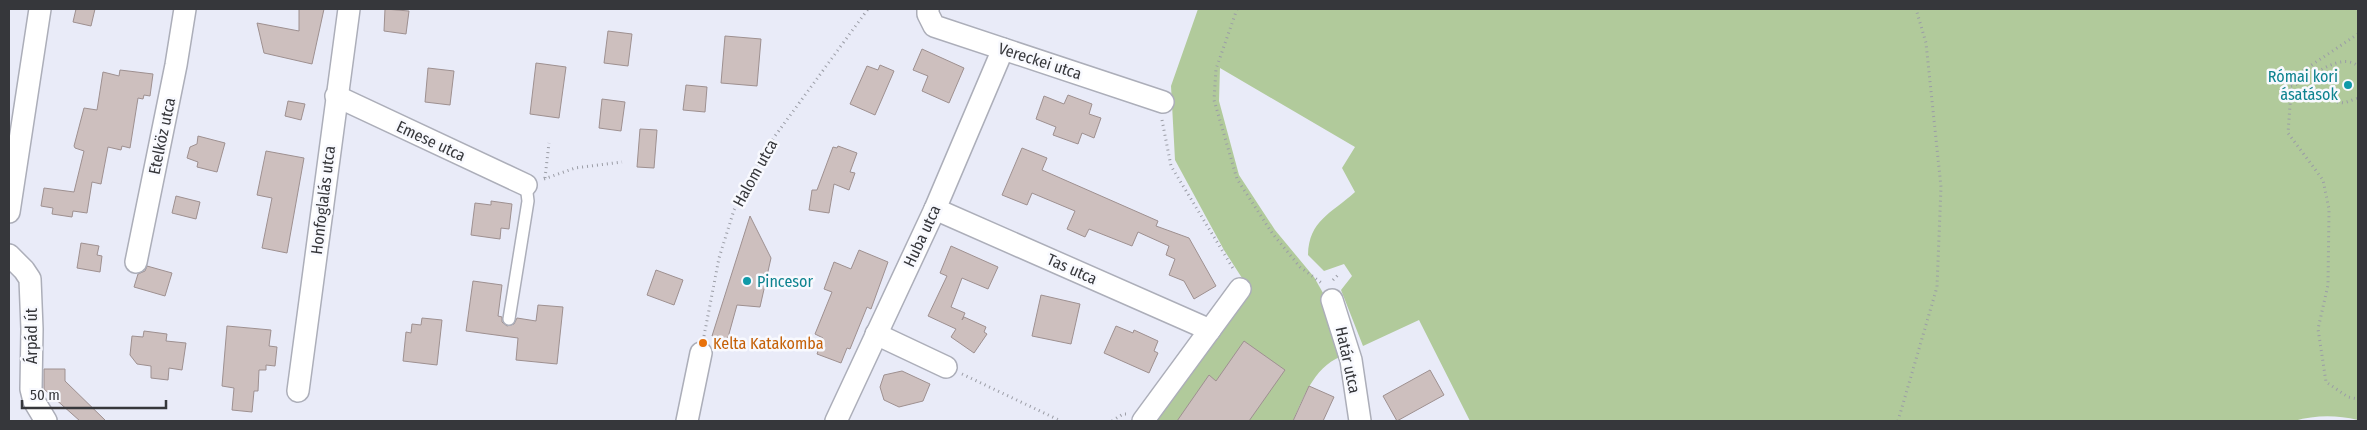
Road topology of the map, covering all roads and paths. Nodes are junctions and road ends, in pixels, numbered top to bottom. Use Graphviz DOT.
graph roads {
  1 [pos="40,9"];
  2 [pos="185,9"];
  3 [pos="349,9"];
  4 [pos="868,9"];
  5 [pos="928,9"];
  6 [pos="1236,9"];
  7 [pos="1916,9"];
  8 [pos="2358,34"];
  9 [pos="1003,49"];
  10 [pos="2358,66"];
  11 [pos="2291,86"];
  12 [pos="336,96"];
  13 [pos="2358,98"];
  14 [pos="1163,102"];
  15 [pos="2336,102"];
  16 [pos="549,143"];
  17 [pos="622,162"];
  18 [pos="536,182"];
  19 [pos="934,209"];
  20 [pos="9,212"];
  21 [pos="9,255"];
  22 [pos="136,262"];
  23 [pos="1240,289"];
  24 [pos="1332,300"];
  25 [pos="510,319"];
  26 [pos="1210,330"];
  27 [pos="876,334"];
  28 [pos="701,353"];
  29 [pos="946,367"];
  30 [pos="298,391"];
  31 [pos="2358,399"];
  32 [pos="46,421"];
  33 [pos="687,421"];
  34 [pos="836,421"];
  35 [pos="1061,421"];
  36 [pos="1143,421"];
  37 [pos="1360,421"];
  38 [pos="1898,421"];
  1 -- 20 [label="street"];
  2 -- 22 [label="street, Etelköz utca"];
  3 -- 12 [label="street, Honfoglalás utca"];
  4 -- 28 [label="path, Halom utca"];
  5 -- 9 [label="street, Vereckei utca"];
  6 -- 24 [label="path"];
  7 -- 38 [label="path"];
  8 -- 11 [label="path"];
  9 -- 14 [label="street, Vereckei utca"];
  9 -- 19 [label="street, Huba utca"];
  10 -- 11 [label="path"];
  11 -- 31 [label="path"];
  12 -- 18 [label="street, Emese utca"];
  12 -- 30 [label="street, Honfoglalás utca"];
  13 -- 15 [label="path"];
  14 -- 23 [label="path"];
  16 -- 18 [label="path"];
  17 -- 18 [label="path"];
  18 -- 25 [label="lane"];
  19 -- 26 [label="street, Tas utca"];
  19 -- 27 [label="street, Huba utca"];
  21 -- 32 [label="street, Árpád út"];
  23 -- 26 [label="street"];
  24 -- 37 [label="street, Határ utca"];
  26 -- 36 [label="street"];
  27 -- 29 [label="street"];
  27 -- 34 [label="street, Huba utca"];
  28 -- 33 [label="street"];
  29 -- 35 [label="path"];
}
